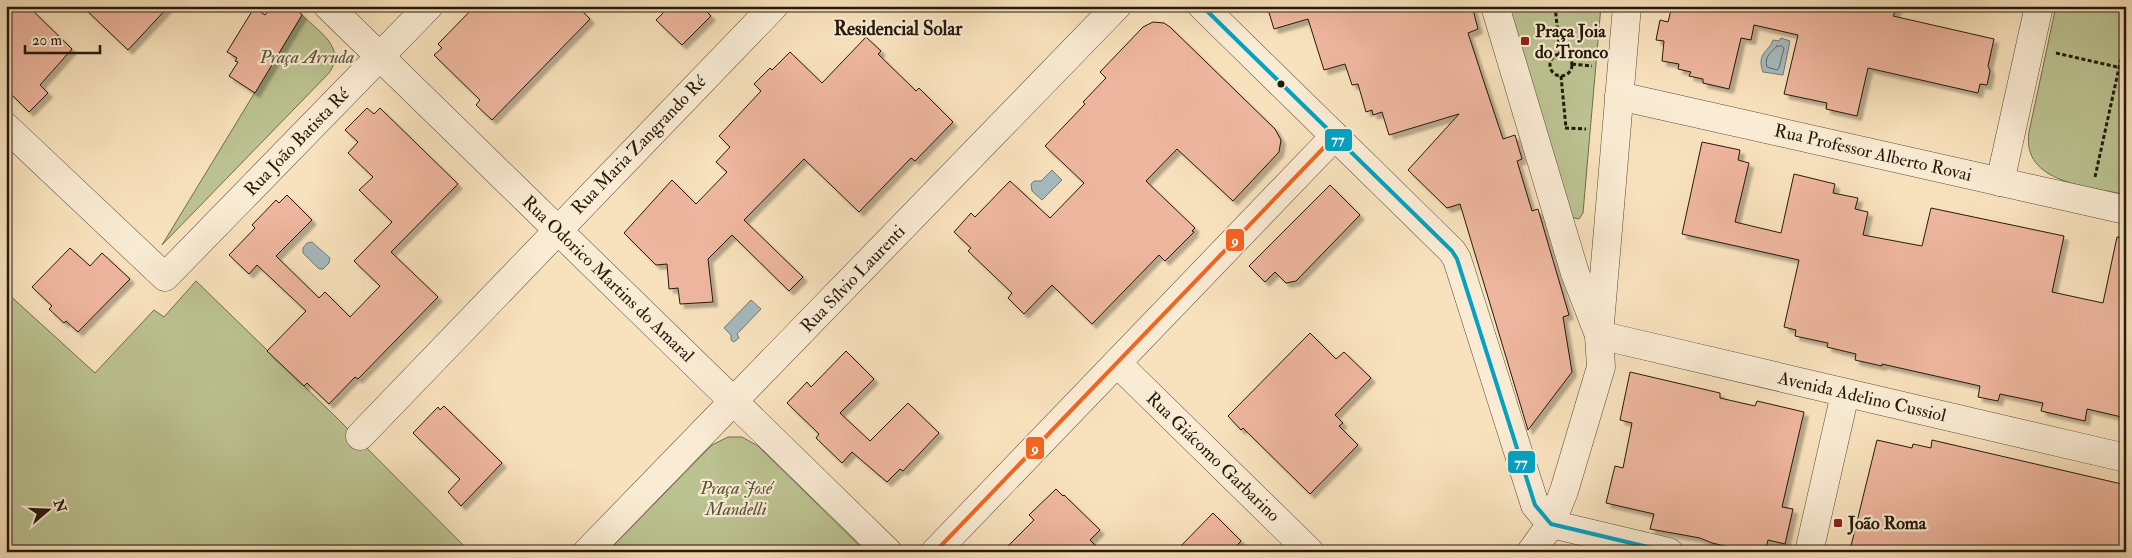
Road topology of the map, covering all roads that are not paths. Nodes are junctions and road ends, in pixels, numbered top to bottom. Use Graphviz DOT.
graph roads {
  1 [pos="328,6"];
  2 [pos="429,6"];
  3 [pos="774,6"];
  4 [pos="1117,6"];
  5 [pos="1202,6"];
  6 [pos="1495,6"];
  7 [pos="1627,6"];
  8 [pos="2039,6"];
  9 [pos="380,56"];
  10 [pos="1619,96"];
  11 [pos="6,127"];
  12 [pos="1335,136"];
  13 [pos="2000,182"];
  14 [pos="2126,210"];
  15 [pos="558,229"];
  16 [pos="1599,335"];
  17 [pos="1117,363"];
  18 [pos="1845,394"];
  19 [pos="734,402"];
  20 [pos="360,436"];
  21 [pos="2126,458"];
  22 [pos="1551,524"];
  23 [pos="587,552"];
  24 [pos="888,552"];
  25 [pos="935,552"];
  26 [pos="1310,552"];
  27 [pos="1531,552"];
  28 [pos="1669,552"];
  29 [pos="1809,552"];
  1 -- 9 [label="street, Rua Odorico Martins do Amaral"];
  2 -- 9 [label="street, Rua João Batista Ré"];
  3 -- 15 [label="street, Rua Maria Zangrando Ré"];
  4 -- 19 [label="street, Rua Sílvio Laurenti"];
  5 -- 12 [label="street"];
  6 -- 16 [label="street"];
  7 -- 10 [label="street"];
  8 -- 13 [label="street"];
  9 -- 11 [label="street, Rua João Batista Ré"];
  9 -- 15 [label="street, Rua Odorico Martins do Amaral"];
  10 -- 13 [label="street, Rua Professor Alberto Rovai"];
  10 -- 16 [label="street"];
  12 -- 17 [label="street"];
  12 -- 22 [label="street"];
  13 -- 14 [label="street, Rua Professor Alberto Rovai"];
  15 -- 19 [label="street, Rua Odorico Martins do Amaral"];
  15 -- 20 [label="street, Rua Maria Zangrando Ré"];
  16 -- 18 [label="street, Avenida Adelino Cussiol"];
  16 -- 22 [label="street"];
  17 -- 25 [label="street"];
  17 -- 26 [label="street, Rua Giácomo Garbarino"];
  18 -- 21 [label="street, Avenida Adelino Cussiol"];
  18 -- 29 [label="street"];
  19 -- 23 [label="street, Rua Sílvio Laurenti"];
  19 -- 24 [label="street, Rua Odorico Martins do Amaral"];
  22 -- 27 [label="street"];
  22 -- 28 [label="street"];
}
